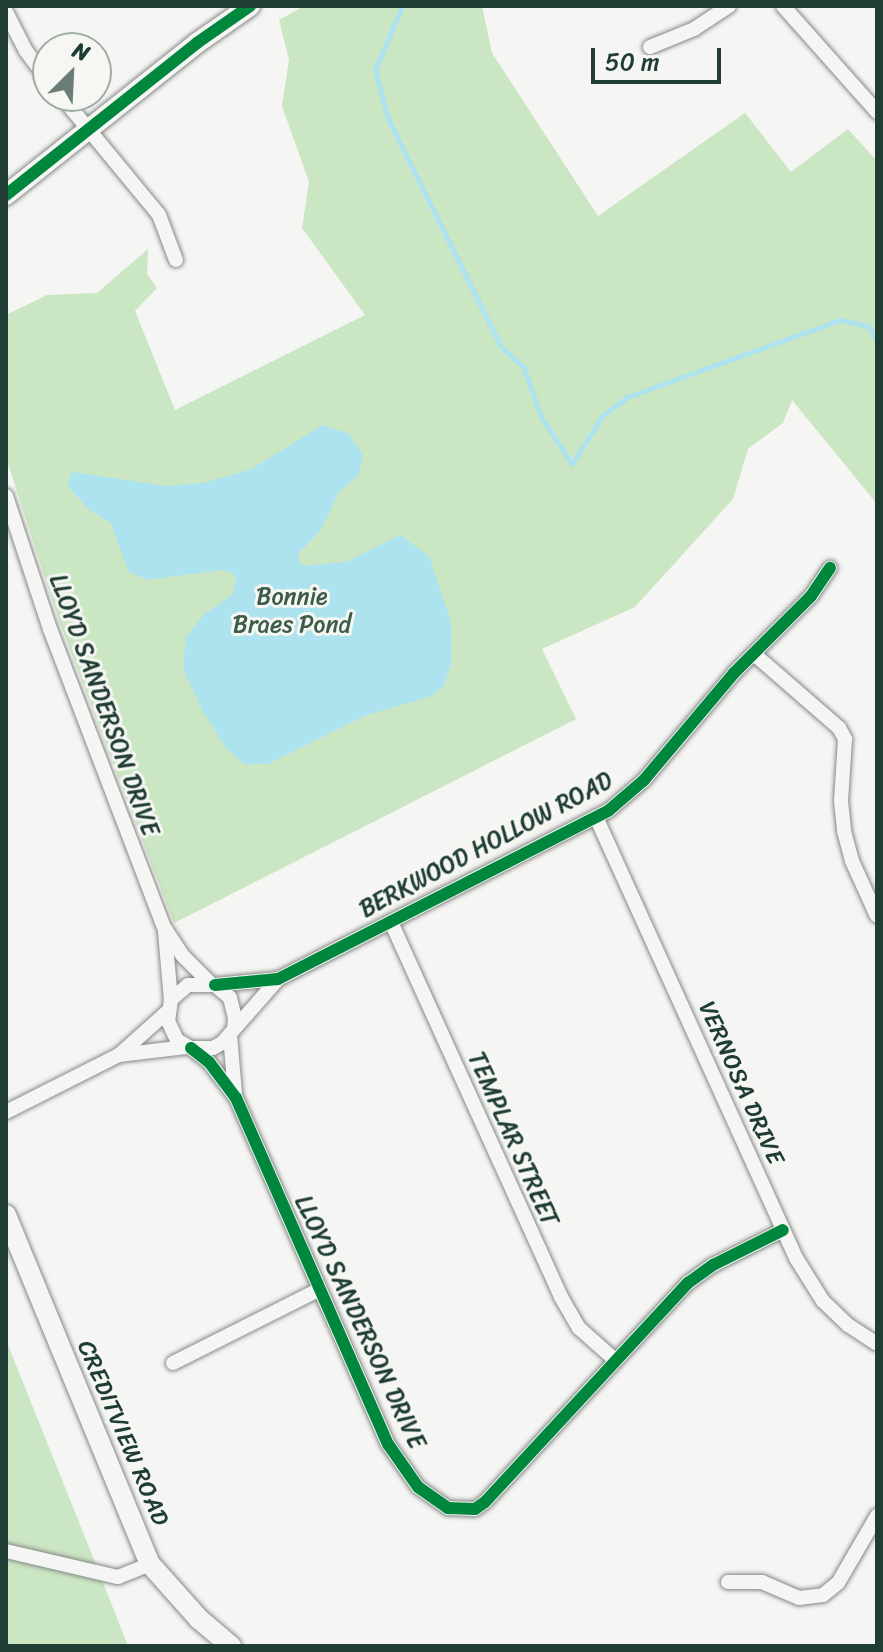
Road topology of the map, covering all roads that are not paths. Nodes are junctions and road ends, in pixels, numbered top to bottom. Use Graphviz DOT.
graph roads {
  1 [pos="250,6"];
  2 [pos="729,6"];
  3 [pos="783,6"];
  4 [pos="6,12"];
  5 [pos="650,47"];
  6 [pos="32,59"];
  7 [pos="75,112"];
  8 [pos="877,112"];
  9 [pos="90,130"];
  10 [pos="6,195"];
  11 [pos="176,260"];
  12 [pos="6,496"];
  13 [pos="830,568"];
  14 [pos="754,654"];
  15 [pos="596,817"];
  16 [pos="877,916"];
  17 [pos="391,922"];
  18 [pos="164,927"];
  19 [pos="278,979"];
  20 [pos="213,984"];
  21 [pos="170,1005"];
  22 [pos="232,1031"];
  23 [pos="188,1048"];
  24 [pos="119,1055"];
  25 [pos="236,1098"];
  26 [pos="6,1112"];
  27 [pos="6,1215"];
  28 [pos="783,1230"];
  29 [pos="318,1290"];
  30 [pos="877,1344"];
  31 [pos="615,1360"];
  32 [pos="173,1363"];
  33 [pos="877,1516"];
  34 [pos="6,1551"];
  35 [pos="150,1564"];
  36 [pos="728,1582"];
  37 [pos="231,1646"];
  1 -- 9 [label="street"];
  2 -- 5 [label="street"];
  3 -- 8 [label="street"];
  4 -- 6 [label="street"];
  7 -- 9 [label="street"];
  9 -- 10 [label="street"];
  9 -- 11 [label="street"];
  12 -- 18 [label="street, LLOYD SANDERSON DRIVE"];
  13 -- 14 [label="street, BERKWOOD HOLLOW ROAD"];
  14 -- 15 [label="street, BERKWOOD HOLLOW ROAD"];
  14 -- 16 [label="street"];
  15 -- 17 [label="street, BERKWOOD HOLLOW ROAD"];
  15 -- 28 [label="street, VERNOSA DRIVE"];
  17 -- 19 [label="street, BERKWOOD HOLLOW ROAD"];
  17 -- 31 [label="street, TEMPLAR STREET"];
  18 -- 20 [label="street, LLOYD SANDERSON DRIVE"];
  18 -- 21 [label="street, LLOYD SANDERSON DRIVE"];
  19 -- 20 [label="street, BERKWOOD HOLLOW ROAD"];
  19 -- 22 [label="street, BERKWOOD HOLLOW ROAD"];
  20 -- 21 [label="street"];
  20 -- 22 [label="street"];
  21 -- 23 [label="street"];
  21 -- 24 [label="street"];
  22 -- 23 [label="street"];
  22 -- 25 [label="street, LLOYD SANDERSON DRIVE"];
  23 -- 24 [label="street"];
  23 -- 25 [label="street, LLOYD SANDERSON DRIVE"];
  24 -- 26 [label="street"];
  25 -- 29 [label="street, LLOYD SANDERSON DRIVE"];
  27 -- 35 [label="street, CREDITVIEW ROAD"];
  28 -- 30 [label="street, VERNOSA DRIVE"];
  28 -- 31 [label="street, LLOYD SANDERSON DRIVE"];
  29 -- 31 [label="street, LLOYD SANDERSON DRIVE"];
  29 -- 32 [label="street"];
  33 -- 36 [label="street"];
  34 -- 35 [label="street"];
  35 -- 37 [label="street, CREDITVIEW ROAD"];
}
